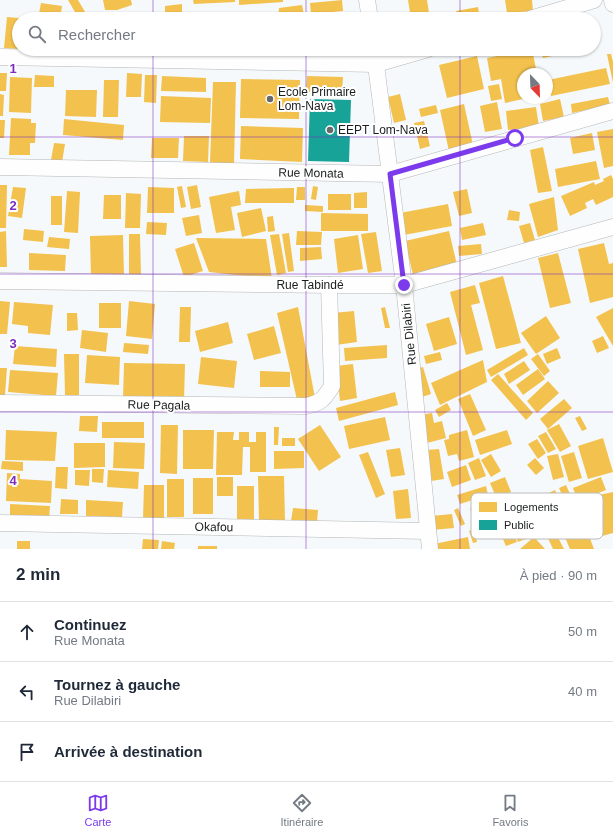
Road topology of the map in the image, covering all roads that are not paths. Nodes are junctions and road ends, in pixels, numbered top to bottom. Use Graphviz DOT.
graph roads {
  1 [pos="367,0"];
  2 [pos="594,0"];
  3 [pos="612,0"];
  4 [pos="613,4"];
  5 [pos="369,12"];
  6 [pos="554,12"];
  7 [pos="0,57"];
  8 [pos="375,57"];
  9 [pos="613,111"];
  10 [pos="0,167"];
  11 [pos="390,174"];
  12 [pos="613,227"];
  13 [pos="0,281"];
  14 [pos="329,285"];
  15 [pos="404,285"];
  16 [pos="0,403"];
  17 [pos="0,523"];
  18 [pos="428,531"];
  19 [pos="430,549"];
  1 -- 5 [label="street"];
  2 -- 6 [label="street"];
  3 -- 4 [label="street"];
  7 -- 8 [label="street"];
  8 -- 11 [label="street, Rue Dilabiri"];
  9 -- 11 [label="street, Rue Monata"];
  10 -- 11 [label="street, Rue Monata"];
  11 -- 15 [label="street, Rue Dilabiri"];
  12 -- 15 [label="street, Rue Tabindé"];
  13 -- 14 [label="street, Rue Tabindé"];
  14 -- 15 [label="street, Rue Tabindé"];
  14 -- 16 [label="street, Rue Pagala"];
  15 -- 18 [label="street, Rue Dilabiri"];
  17 -- 18 [label="street, Okafou"];
  18 -- 19 [label="street, Rue Dilabiri"];
}
